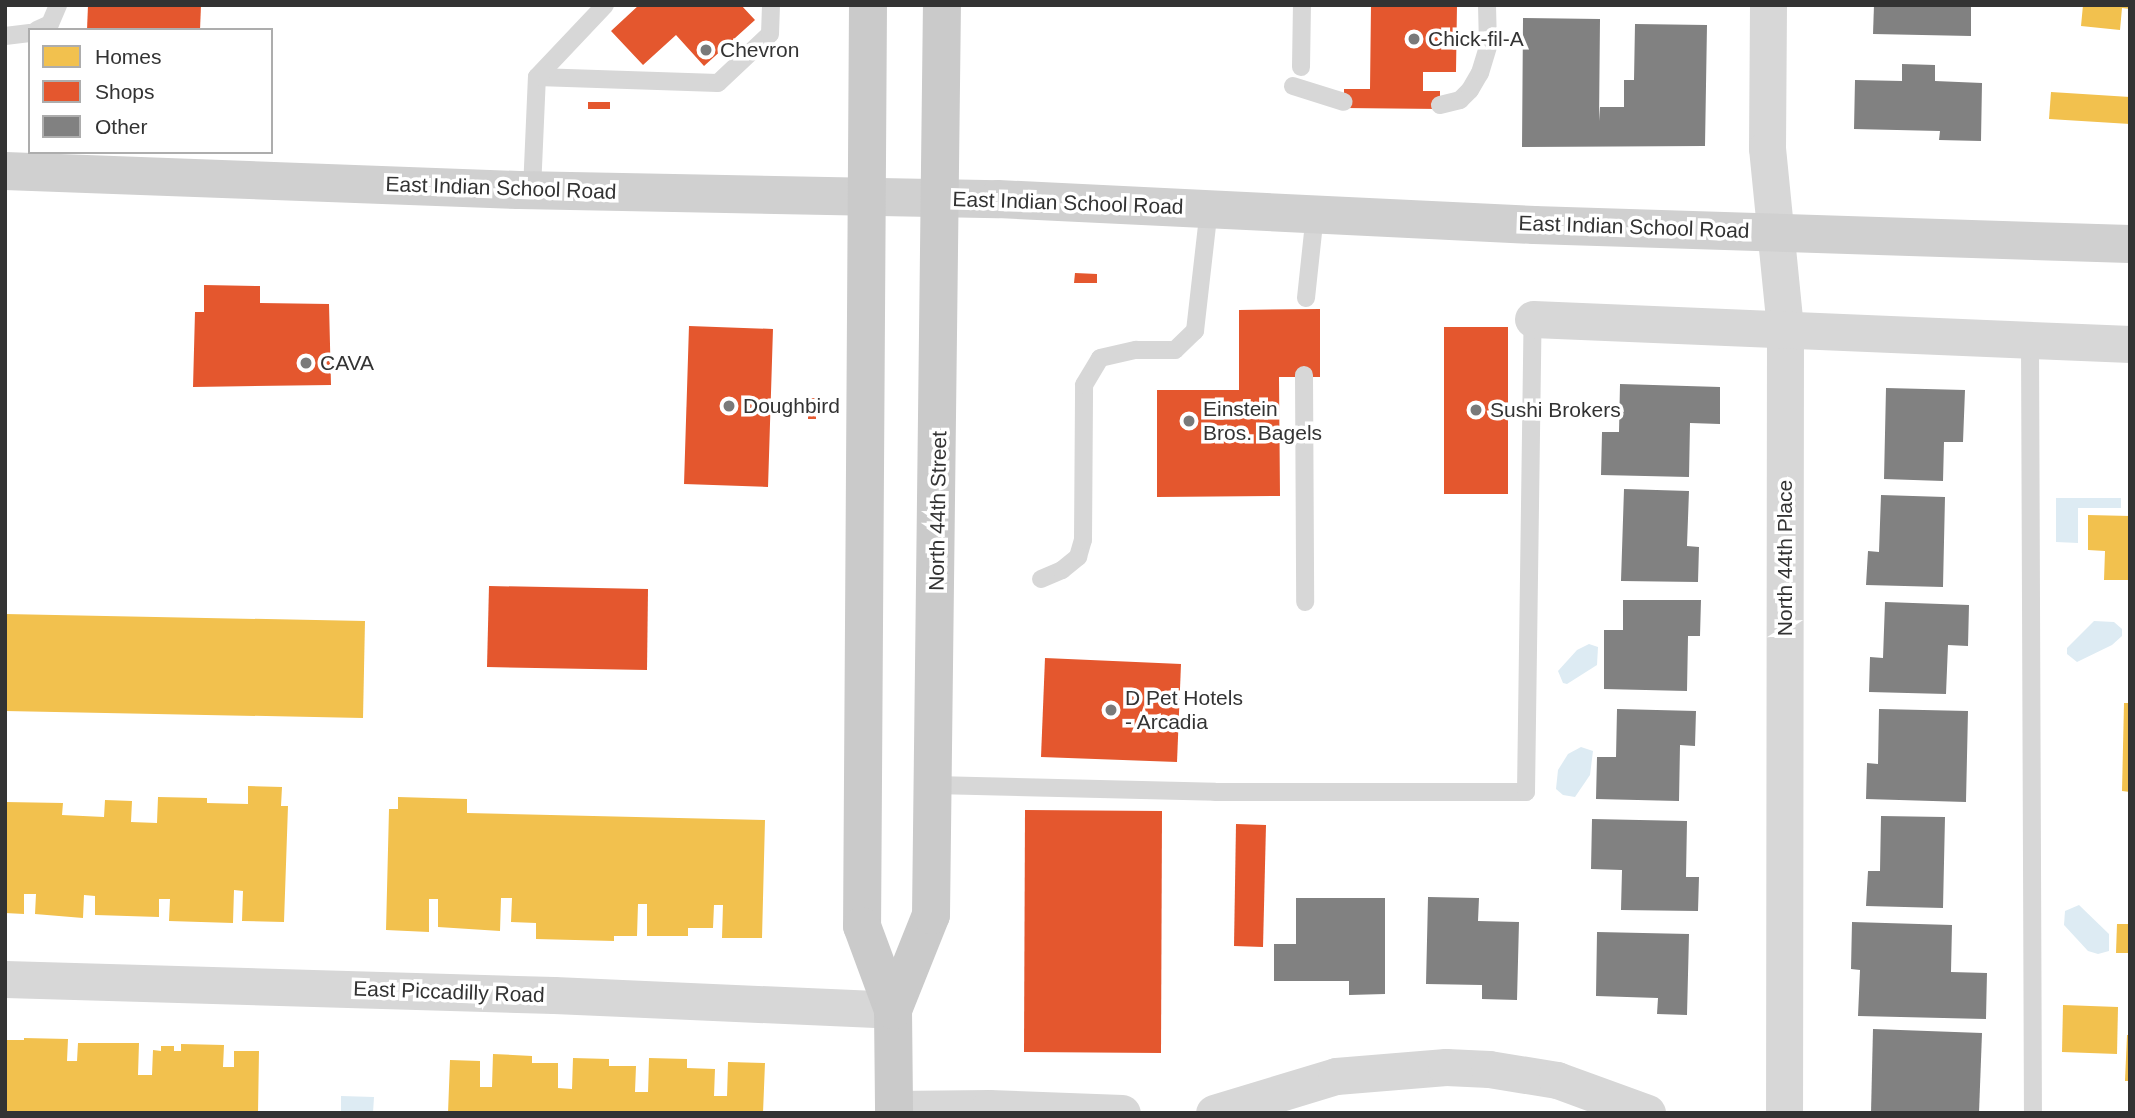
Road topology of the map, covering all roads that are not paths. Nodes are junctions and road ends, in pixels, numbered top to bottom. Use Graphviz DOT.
graph roads {
  1 [pos="58,5"];
  2 [pos="605,5"];
  3 [pos="771,5"];
  4 [pos="868,5"];
  5 [pos="942,5"];
  6 [pos="1302,5"];
  7 [pos="1488,5"];
  8 [pos="1768,5"];
  9 [pos="41,28"];
  10 [pos="28,33"];
  11 [pos="5,36"];
  12 [pos="1301,66"];
  13 [pos="537,77"];
  14 [pos="1293,86"];
  15 [pos="1344,102"];
  16 [pos="1440,105"];
  17 [pos="5,171"];
  18 [pos="533,190"];
  19 [pos="867,196"];
  20 [pos="942,198"];
  21 [pos="1209,209"];
  22 [pos="1315,214"];
  23 [pos="1774,231"];
  24 [pos="2130,244"];
  25 [pos="1306,298"];
  26 [pos="1533,319"];
  27 [pos="1785,328"];
  28 [pos="2030,342"];
  29 [pos="2130,344"];
  30 [pos="1304,376"];
  31 [pos="1041,579"];
  32 [pos="1305,602"];
  33 [pos="934,785"];
  34 [pos="5,979"];
  35 [pos="893,1010"];
  36 [pos="894,1111"];
  37 [pos="1122,1113"];
  38 [pos="1214,1113"];
  39 [pos="1647,1113"];
  40 [pos="1784,1113"];
  41 [pos="2034,1113"];
  1 -- 9 [label="lane"];
  2 -- 13 [label="lane"];
  3 -- 13 [label="lane"];
  4 -- 19 [label="main road, North 44th Street"];
  5 -- 20 [label="main road, North 44th Street"];
  6 -- 12 [label="lane"];
  7 -- 16 [label="lane"];
  8 -- 23 [label="street, North 44th Place"];
  10 -- 11 [label="lane"];
  13 -- 18 [label="lane"];
  14 -- 15 [label="lane"];
  17 -- 18 [label="main road, East Indian School Road"];
  18 -- 19 [label="main road, East Indian School Road"];
  19 -- 20 [label="main road, East Indian School Road"];
  19 -- 35 [label="main road, North 44th Street"];
  20 -- 21 [label="main road, East Indian School Road"];
  20 -- 33 [label="main road, North 44th Street"];
  21 -- 22 [label="main road, East Indian School Road"];
  21 -- 31 [label="lane"];
  22 -- 23 [label="main road, East Indian School Road"];
  22 -- 25 [label="lane"];
  23 -- 24 [label="main road, East Indian School Road"];
  23 -- 27 [label="street, North 44th Place"];
  26 -- 27 [label="street"];
  26 -- 33 [label="lane"];
  27 -- 28 [label="street"];
  27 -- 40 [label="street, North 44th Place"];
  28 -- 29 [label="street"];
  28 -- 41 [label="lane"];
  30 -- 32 [label="lane"];
  33 -- 35 [label="main road, North 44th Street"];
  34 -- 35 [label="street, East Piccadilly Road"];
  35 -- 36 [label="main road, North 44th Street"];
  36 -- 37 [label="street"];
  38 -- 39 [label="street"];
}
